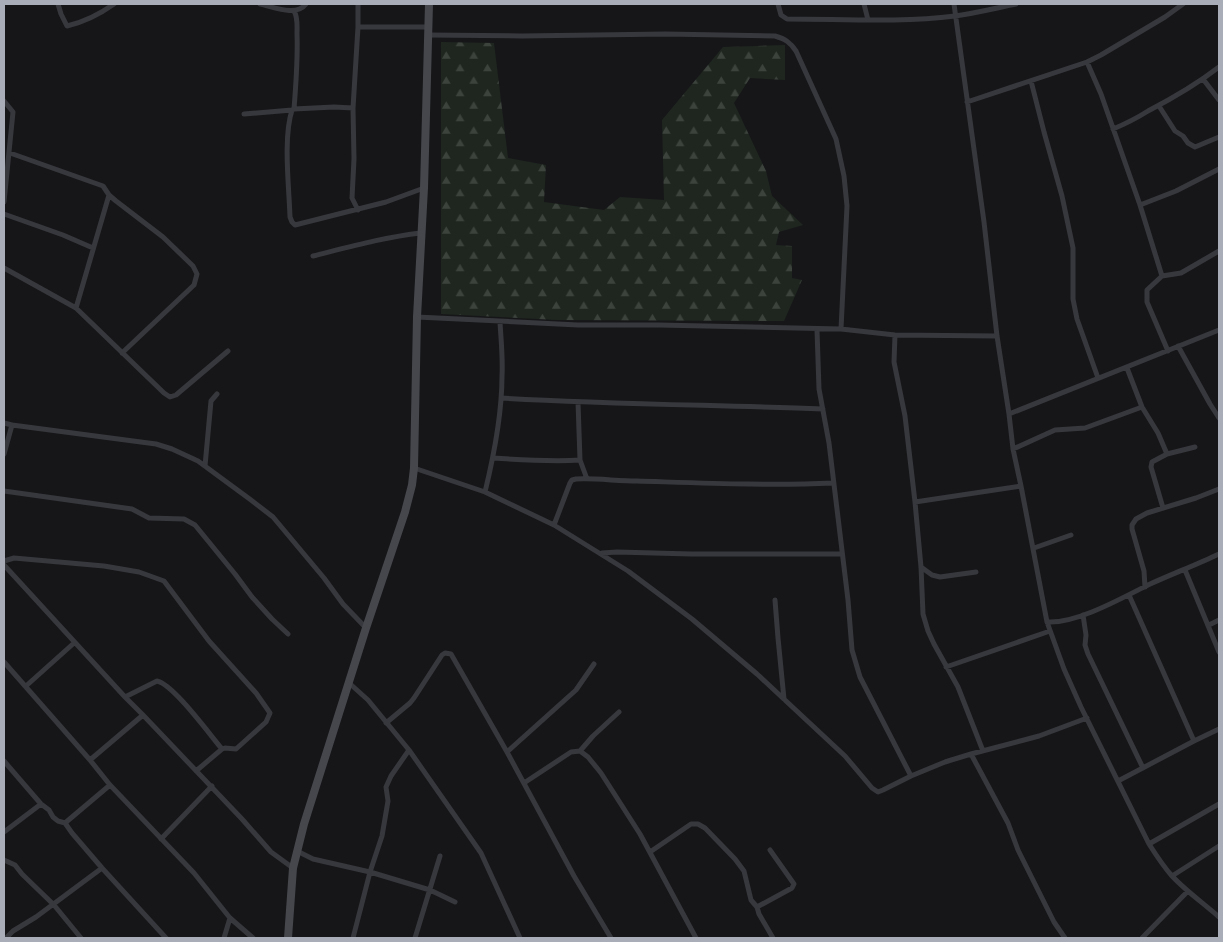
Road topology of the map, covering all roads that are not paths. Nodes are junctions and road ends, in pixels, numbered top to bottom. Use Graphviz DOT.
graph roads {
  1 [pos="58,4"];
  2 [pos="114,4"];
  3 [pos="260,4"];
  4 [pos="306,4"];
  5 [pos="358,4"];
  6 [pos="429,4"];
  7 [pos="778,4"];
  8 [pos="864,4"];
  9 [pos="954,4"];
  10 [pos="1016,4"];
  11 [pos="1183,4"];
  12 [pos="294,11"];
  13 [pos="956,16"];
  14 [pos="868,20"];
  15 [pos="358,27"];
  16 [pos="429,31"];
  17 [pos="1087,62"];
  18 [pos="1219,67"];
  19 [pos="1204,79"];
  20 [pos="1031,81"];
  21 [pos="1219,100"];
  22 [pos="4,101"];
  23 [pos="967,102"];
  24 [pos="1159,106"];
  25 [pos="353,108"];
  26 [pos="293,109"];
  27 [pos="244,114"];
  28 [pos="1113,130"];
  29 [pos="1219,137"];
  30 [pos="10,153"];
  31 [pos="1219,169"];
  32 [pos="424,188"];
  33 [pos="109,195"];
  34 [pos="4,202"];
  35 [pos="1140,205"];
  36 [pos="358,210"];
  37 [pos="4,214"];
  38 [pos="422,233"];
  39 [pos="93,248"];
  40 [pos="1219,251"];
  41 [pos="313,256"];
  42 [pos="4,268"];
  43 [pos="1162,276"];
  44 [pos="76,308"];
  45 [pos="417,316"];
  46 [pos="500,322"];
  47 [pos="841,329"];
  48 [pos="818,330"];
  49 [pos="1219,330"];
  50 [pos="895,335"];
  51 [pos="997,336"];
  52 [pos="1178,346"];
  53 [pos="228,351"];
  54 [pos="1168,351"];
  55 [pos="122,353"];
  56 [pos="1127,368"];
  57 [pos="1098,378"];
  58 [pos="217,394"];
  59 [pos="501,398"];
  60 [pos="578,402"];
  61 [pos="1142,407"];
  62 [pos="823,409"];
  63 [pos="1009,414"];
  64 [pos="1219,418"];
  65 [pos="4,423"];
  66 [pos="12,425"];
  67 [pos="1195,447"];
  68 [pos="1013,449"];
  69 [pos="4,454"];
  70 [pos="1167,454"];
  71 [pos="493,458"];
  72 [pos="580,460"];
  73 [pos="205,466"];
  74 [pos="414,468"];
  75 [pos="587,479"];
  76 [pos="833,483"];
  77 [pos="1021,486"];
  78 [pos="1219,488"];
  79 [pos="4,491"];
  80 [pos="485,492"];
  81 [pos="915,502"];
  82 [pos="1163,508"];
  83 [pos="554,525"];
  84 [pos="1071,535"];
  85 [pos="1034,548"];
  86 [pos="601,553"];
  87 [pos="841,554"];
  88 [pos="1219,554"];
  89 [pos="4,561"];
  90 [pos="4,565"];
  91 [pos="921,567"];
  92 [pos="1184,570"];
  93 [pos="976,572"];
  94 [pos="1145,587"];
  95 [pos="1129,595"];
  96 [pos="775,600"];
  97 [pos="1083,615"];
  98 [pos="1219,620"];
  99 [pos="1048,622"];
  100 [pos="1209,625"];
  101 [pos="366,628"];
  102 [pos="1050,632"];
  103 [pos="288,634"];
  104 [pos="74,643"];
  105 [pos="1219,652"];
  106 [pos="4,662"];
  107 [pos="594,664"];
  108 [pos="946,667"];
  109 [pos="348,682"];
  110 [pos="26,686"];
  111 [pos="125,697"];
  112 [pos="784,699"];
  113 [pos="619,712"];
  114 [pos="143,715"];
  115 [pos="1087,718"];
  116 [pos="386,722"];
  117 [pos="1219,729"];
  118 [pos="1194,741"];
  119 [pos="222,750"];
  120 [pos="409,750"];
  121 [pos="580,751"];
  122 [pos="983,751"];
  123 [pos="507,752"];
  124 [pos="970,754"];
  125 [pos="90,760"];
  126 [pos="4,761"];
  127 [pos="1143,768"];
  128 [pos="196,772"];
  129 [pos="911,776"];
  130 [pos="1118,781"];
  131 [pos="524,783"];
  132 [pos="110,785"];
  133 [pos="212,786"];
  134 [pos="41,804"];
  135 [pos="1219,804"];
  136 [pos="65,822"];
  137 [pos="4,832"];
  138 [pos="160,839"];
  139 [pos="1149,844"];
  140 [pos="1219,846"];
  141 [pos="770,850"];
  142 [pos="297,851"];
  143 [pos="650,852"];
  144 [pos="440,856"];
  145 [pos="4,860"];
  146 [pos="102,868"];
  147 [pos="293,868"];
  148 [pos="370,872"];
  149 [pos="1172,876"];
  150 [pos="430,890"];
  151 [pos="1188,891"];
  152 [pos="455,902"];
  153 [pos="54,905"];
  154 [pos="757,907"];
  155 [pos="1219,916"];
  156 [pos="230,918"];
  157 [pos="6,938"];
  158 [pos="81,938"];
  159 [pos="166,938"];
  160 [pos="224,938"];
  161 [pos="253,938"];
  162 [pos="288,938"];
  163 [pos="353,938"];
  164 [pos="415,938"];
  165 [pos="520,938"];
  166 [pos="611,938"];
  167 [pos="696,938"];
  168 [pos="773,938"];
  169 [pos="1065,938"];
  170 [pos="1142,938"];
  1 -- 2 [label="street"];
  3 -- 12 [label="street"];
  4 -- 12 [label="street"];
  5 -- 15 [label="street"];
  6 -- 16 [label="main road"];
  7 -- 14 [label="street"];
  8 -- 14 [label="street"];
  9 -- 13 [label="street"];
  10 -- 13 [label="street"];
  11 -- 17 [label="street"];
  12 -- 26 [label="street"];
  13 -- 14 [label="street"];
  13 -- 23 [label="street"];
  15 -- 16 [label="street"];
  15 -- 25 [label="street"];
  16 -- 32 [label="main road"];
  16 -- 47 [label="street"];
  17 -- 20 [label="street"];
  17 -- 28 [label="street"];
  18 -- 19 [label="street"];
  19 -- 21 [label="street"];
  19 -- 24 [label="street"];
  20 -- 23 [label="street"];
  20 -- 57 [label="street"];
  22 -- 30 [label="street"];
  23 -- 51 [label="street"];
  24 -- 28 [label="street"];
  24 -- 29 [label="street"];
  25 -- 26 [label="street"];
  25 -- 36 [label="street"];
  26 -- 27 [label="street"];
  26 -- 36 [label="street"];
  28 -- 35 [label="street"];
  30 -- 33 [label="street"];
  30 -- 34 [label="street"];
  31 -- 35 [label="street"];
  32 -- 36 [label="street"];
  32 -- 38 [label="main road"];
  33 -- 39 [label="street"];
  33 -- 55 [label="street"];
  35 -- 43 [label="street"];
  37 -- 39 [label="street"];
  38 -- 41 [label="street"];
  38 -- 45 [label="main road"];
  39 -- 44 [label="street"];
  40 -- 43 [label="street"];
  42 -- 44 [label="street"];
  43 -- 54 [label="street"];
  44 -- 55 [label="street"];
  45 -- 46 [label="street"];
  45 -- 74 [label="main road"];
  46 -- 48 [label="street"];
  46 -- 59 [label="street"];
  47 -- 48 [label="street"];
  47 -- 50 [label="street"];
  48 -- 62 [label="street"];
  49 -- 52 [label="street"];
  50 -- 51 [label="street"];
  50 -- 81 [label="street"];
  51 -- 63 [label="street"];
  52 -- 54 [label="street"];
  52 -- 64 [label="street"];
  53 -- 55 [label="street"];
  54 -- 56 [label="street"];
  56 -- 57 [label="street"];
  56 -- 61 [label="street"];
  57 -- 63 [label="street"];
  58 -- 73 [label="street"];
  59 -- 60 [label="street"];
  59 -- 71 [label="street"];
  60 -- 62 [label="street"];
  60 -- 72 [label="street"];
  61 -- 68 [label="street"];
  61 -- 70 [label="street"];
  62 -- 76 [label="street"];
  63 -- 68 [label="street"];
  65 -- 66 [label="street"];
  66 -- 69 [label="street"];
  66 -- 73 [label="street"];
  67 -- 70 [label="street"];
  68 -- 77 [label="street"];
  70 -- 82 [label="street"];
  71 -- 72 [label="street"];
  71 -- 80 [label="street"];
  72 -- 75 [label="street"];
  73 -- 101 [label="street"];
  74 -- 80 [label="street"];
  74 -- 101 [label="main road"];
  75 -- 76 [label="street"];
  75 -- 83 [label="street"];
  76 -- 87 [label="street"];
  77 -- 81 [label="street"];
  77 -- 85 [label="street"];
  78 -- 82 [label="street"];
  79 -- 103 [label="street"];
  80 -- 83 [label="street"];
  81 -- 91 [label="street"];
  82 -- 94 [label="street"];
  83 -- 86 [label="street"];
  84 -- 85 [label="street"];
  85 -- 99 [label="street"];
  86 -- 87 [label="street"];
  86 -- 112 [label="street"];
  87 -- 129 [label="street"];
  88 -- 92 [label="street"];
  89 -- 119 [label="street"];
  90 -- 104 [label="street"];
  91 -- 93 [label="street"];
  91 -- 108 [label="street"];
  92 -- 94 [label="street"];
  92 -- 100 [label="street"];
  94 -- 95 [label="street"];
  95 -- 97 [label="street"];
  95 -- 118 [label="street"];
  96 -- 112 [label="street"];
  97 -- 99 [label="street"];
  97 -- 127 [label="street"];
  98 -- 100 [label="street"];
  99 -- 102 [label="street"];
  100 -- 105 [label="street"];
  101 -- 109 [label="main road"];
  102 -- 108 [label="street"];
  102 -- 115 [label="street"];
  104 -- 110 [label="street"];
  104 -- 111 [label="street"];
  106 -- 110 [label="street"];
  107 -- 123 [label="street"];
  108 -- 122 [label="street"];
  109 -- 116 [label="street"];
  109 -- 142 [label="main road"];
  110 -- 125 [label="street"];
  111 -- 114 [label="street"];
  111 -- 119 [label="street"];
  112 -- 129 [label="street"];
  113 -- 121 [label="street"];
  114 -- 125 [label="street"];
  114 -- 128 [label="street"];
  115 -- 122 [label="street"];
  115 -- 130 [label="street"];
  116 -- 120 [label="street"];
  116 -- 123 [label="street"];
  117 -- 118 [label="street"];
  118 -- 127 [label="street"];
  119 -- 128 [label="street"];
  120 -- 148 [label="street"];
  120 -- 165 [label="street"];
  121 -- 131 [label="street"];
  121 -- 143 [label="street"];
  122 -- 124 [label="street"];
  123 -- 131 [label="street"];
  124 -- 129 [label="street"];
  124 -- 169 [label="street"];
  125 -- 132 [label="street"];
  126 -- 134 [label="street"];
  127 -- 130 [label="street"];
  128 -- 133 [label="street"];
  130 -- 139 [label="street"];
  131 -- 166 [label="street"];
  132 -- 136 [label="street"];
  132 -- 138 [label="street"];
  133 -- 138 [label="street"];
  133 -- 147 [label="street"];
  134 -- 136 [label="street"];
  134 -- 137 [label="street"];
  135 -- 139 [label="street"];
  136 -- 146 [label="street"];
  138 -- 156 [label="street"];
  139 -- 149 [label="street"];
  140 -- 149 [label="street"];
  141 -- 154 [label="street"];
  142 -- 147 [label="main road"];
  142 -- 148 [label="street"];
  143 -- 154 [label="street"];
  143 -- 167 [label="street"];
  144 -- 150 [label="street"];
  145 -- 153 [label="street"];
  146 -- 153 [label="street"];
  146 -- 159 [label="street"];
  147 -- 162 [label="main road"];
  148 -- 150 [label="street"];
  148 -- 163 [label="street"];
  149 -- 151 [label="street"];
  150 -- 152 [label="street"];
  150 -- 164 [label="street"];
  151 -- 155 [label="street"];
  151 -- 170 [label="street"];
  153 -- 157 [label="street"];
  153 -- 158 [label="street"];
  154 -- 168 [label="street"];
  156 -- 160 [label="street"];
  156 -- 161 [label="street"];
}
